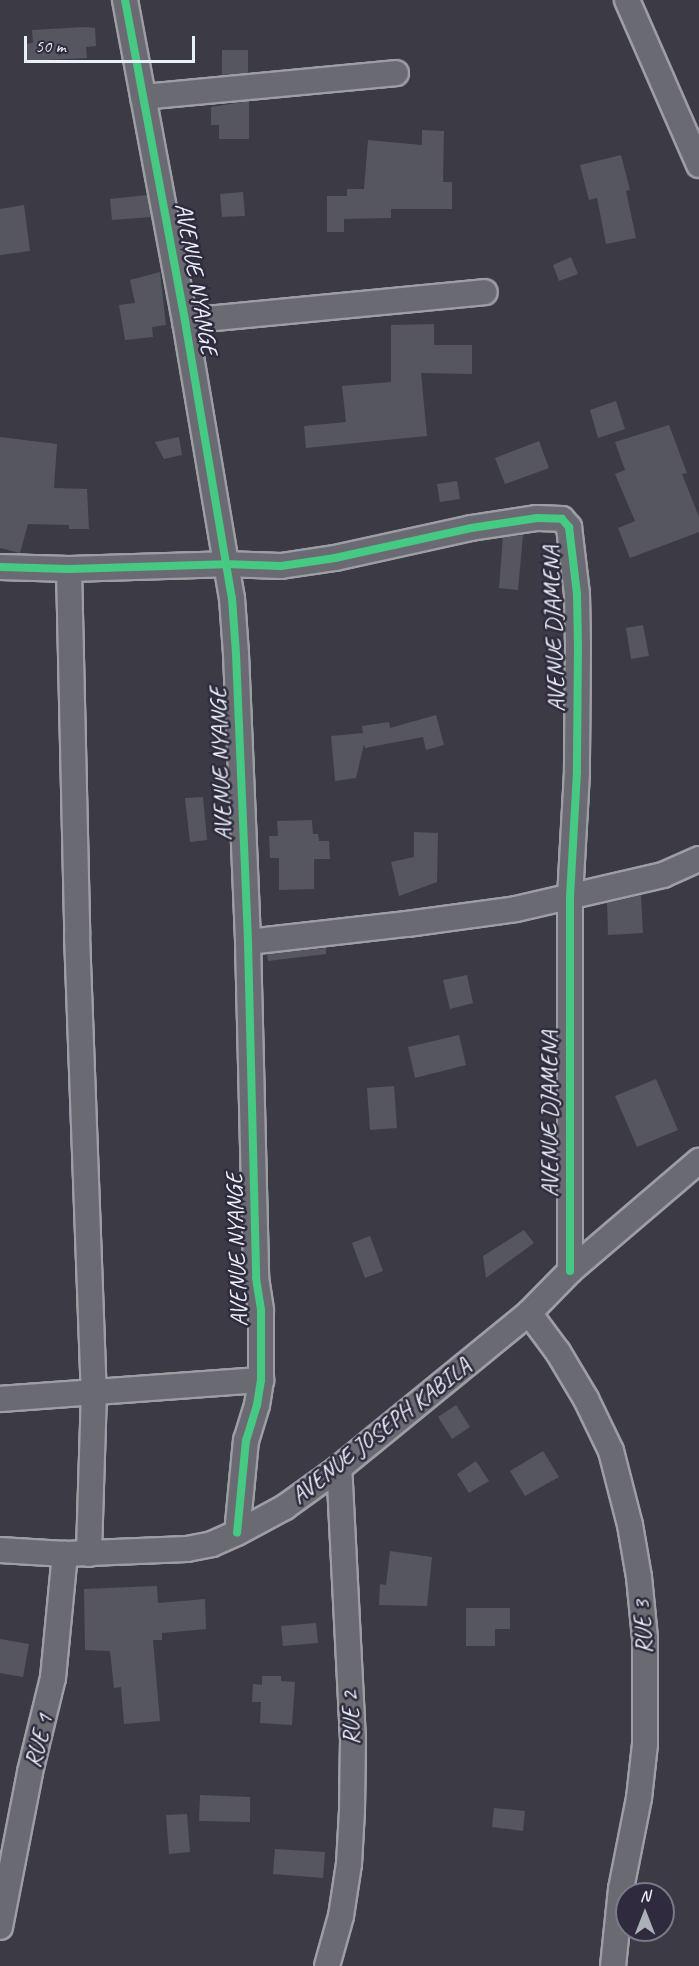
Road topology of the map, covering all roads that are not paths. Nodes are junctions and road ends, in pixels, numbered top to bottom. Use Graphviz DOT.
graph roads {
  1 [pos="125,0"];
  2 [pos="627,0"];
  3 [pos="396,72"];
  4 [pos="143,97"];
  5 [pos="699,165"];
  6 [pos="485,292"];
  7 [pos="185,321"];
  8 [pos="224,564"];
  9 [pos="0,567"];
  10 [pos="69,569"];
  11 [pos="699,859"];
  12 [pos="570,898"];
  13 [pos="248,942"];
  14 [pos="699,1161"];
  15 [pos="570,1271"];
  16 [pos="528,1313"];
  17 [pos="261,1380"];
  18 [pos="94,1392"];
  19 [pos="0,1399"];
  20 [pos="339,1468"];
  21 [pos="237,1533"];
  22 [pos="0,1550"];
  23 [pos="65,1554"];
  24 [pos="89,1554"];
  25 [pos="0,1927"];
  26 [pos="327,1966"];
  27 [pos="613,1966"];
  1 -- 4 [label="street, AVENUE NYANGE"];
  2 -- 5 [label="street"];
  3 -- 4 [label="street"];
  4 -- 7 [label="street, AVENUE NYANGE"];
  6 -- 7 [label="street"];
  7 -- 8 [label="street, AVENUE NYANGE"];
  8 -- 10 [label="street, AVENUE DJAMENA"];
  8 -- 12 [label="street, AVENUE DJAMENA"];
  8 -- 13 [label="street, AVENUE NYANGE"];
  9 -- 10 [label="street, AVENUE DJAMENA"];
  10 -- 18 [label="street"];
  11 -- 12 [label="street"];
  12 -- 13 [label="street"];
  12 -- 15 [label="street, AVENUE DJAMENA"];
  13 -- 17 [label="street, AVENUE NYANGE"];
  14 -- 15 [label="street, AVENUE JOSEPH KABILA"];
  15 -- 16 [label="street, AVENUE JOSEPH KABILA"];
  16 -- 20 [label="street, AVENUE JOSEPH KABILA"];
  16 -- 27 [label="street, RUE 3"];
  17 -- 18 [label="street"];
  17 -- 21 [label="street, AVENUE NYANGE"];
  18 -- 19 [label="street"];
  18 -- 24 [label="street"];
  20 -- 21 [label="street, AVENUE JOSEPH KABILA"];
  20 -- 26 [label="street, RUE 2"];
  21 -- 24 [label="street, AVENUE JOSEPH KABILA"];
  22 -- 23 [label="street, AVENUE JOSEPH KABILA"];
  23 -- 24 [label="street, AVENUE JOSEPH KABILA"];
  23 -- 25 [label="street, RUE 1"];
}
